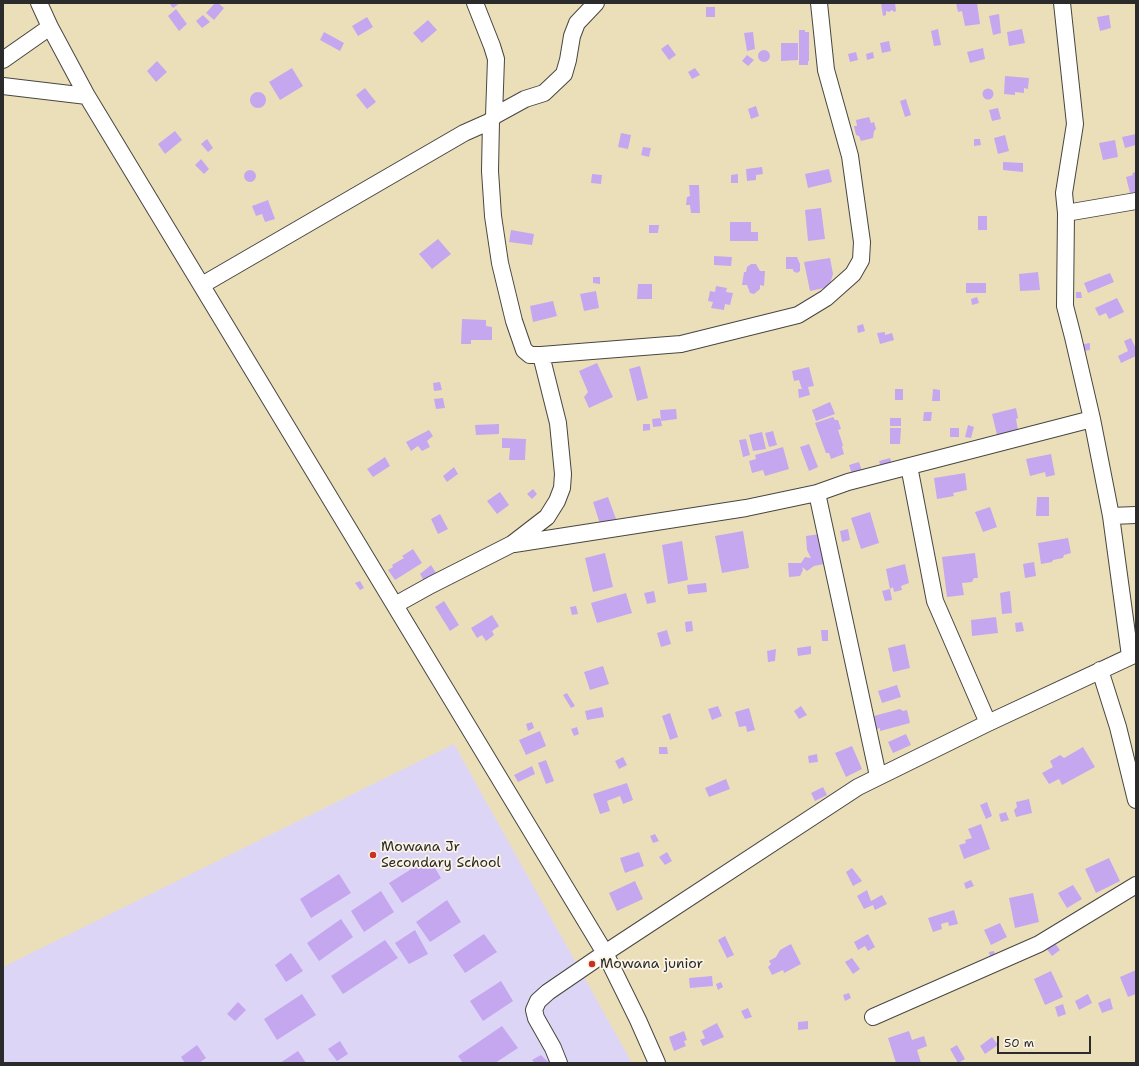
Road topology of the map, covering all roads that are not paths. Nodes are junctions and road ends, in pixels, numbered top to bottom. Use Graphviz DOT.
graph roads {
  1 [pos="39,3"];
  2 [pos="475,3"];
  3 [pos="596,3"];
  4 [pos="819,3"];
  5 [pos="1062,3"];
  6 [pos="50,27"];
  7 [pos="3,60"];
  8 [pos="3,86"];
  9 [pos="87,96"];
  10 [pos="492,118"];
  11 [pos="1136,201"];
  12 [pos="1066,213"];
  13 [pos="202,285"];
  14 [pos="541,355"];
  15 [pos="1092,420"];
  16 [pos="909,466"];
  17 [pos="816,494"];
  18 [pos="1136,515"];
  19 [pos="1111,516"];
  20 [pos="512,544"];
  21 [pos="395,605"];
  22 [pos="1133,655"];
  23 [pos="1100,670"];
  24 [pos="988,723"];
  25 [pos="878,776"];
  26 [pos="1136,800"];
  27 [pos="1136,885"];
  28 [pos="605,953"];
  29 [pos="873,1017"];
  30 [pos="559,1063"];
  31 [pos="657,1063"];
  1 -- 6 [label="street"];
  2 -- 10 [label="street"];
  3 -- 10 [label="street"];
  4 -- 14 [label="street"];
  5 -- 12 [label="street"];
  6 -- 7 [label="street"];
  6 -- 9 [label="street"];
  8 -- 9 [label="street"];
  9 -- 13 [label="street"];
  10 -- 13 [label="street"];
  10 -- 14 [label="street"];
  11 -- 12 [label="street"];
  12 -- 15 [label="street"];
  13 -- 21 [label="street"];
  14 -- 20 [label="street"];
  15 -- 16 [label="street"];
  15 -- 19 [label="street"];
  16 -- 17 [label="street"];
  16 -- 24 [label="street"];
  17 -- 20 [label="street"];
  17 -- 25 [label="street"];
  18 -- 19 [label="street"];
  19 -- 22 [label="street"];
  20 -- 21 [label="street"];
  21 -- 28 [label="street"];
  22 -- 23 [label="street"];
  23 -- 24 [label="street"];
  23 -- 26 [label="street"];
  24 -- 25 [label="street"];
  25 -- 28 [label="street"];
  27 -- 29 [label="street"];
  28 -- 30 [label="street"];
  28 -- 31 [label="street"];
}
